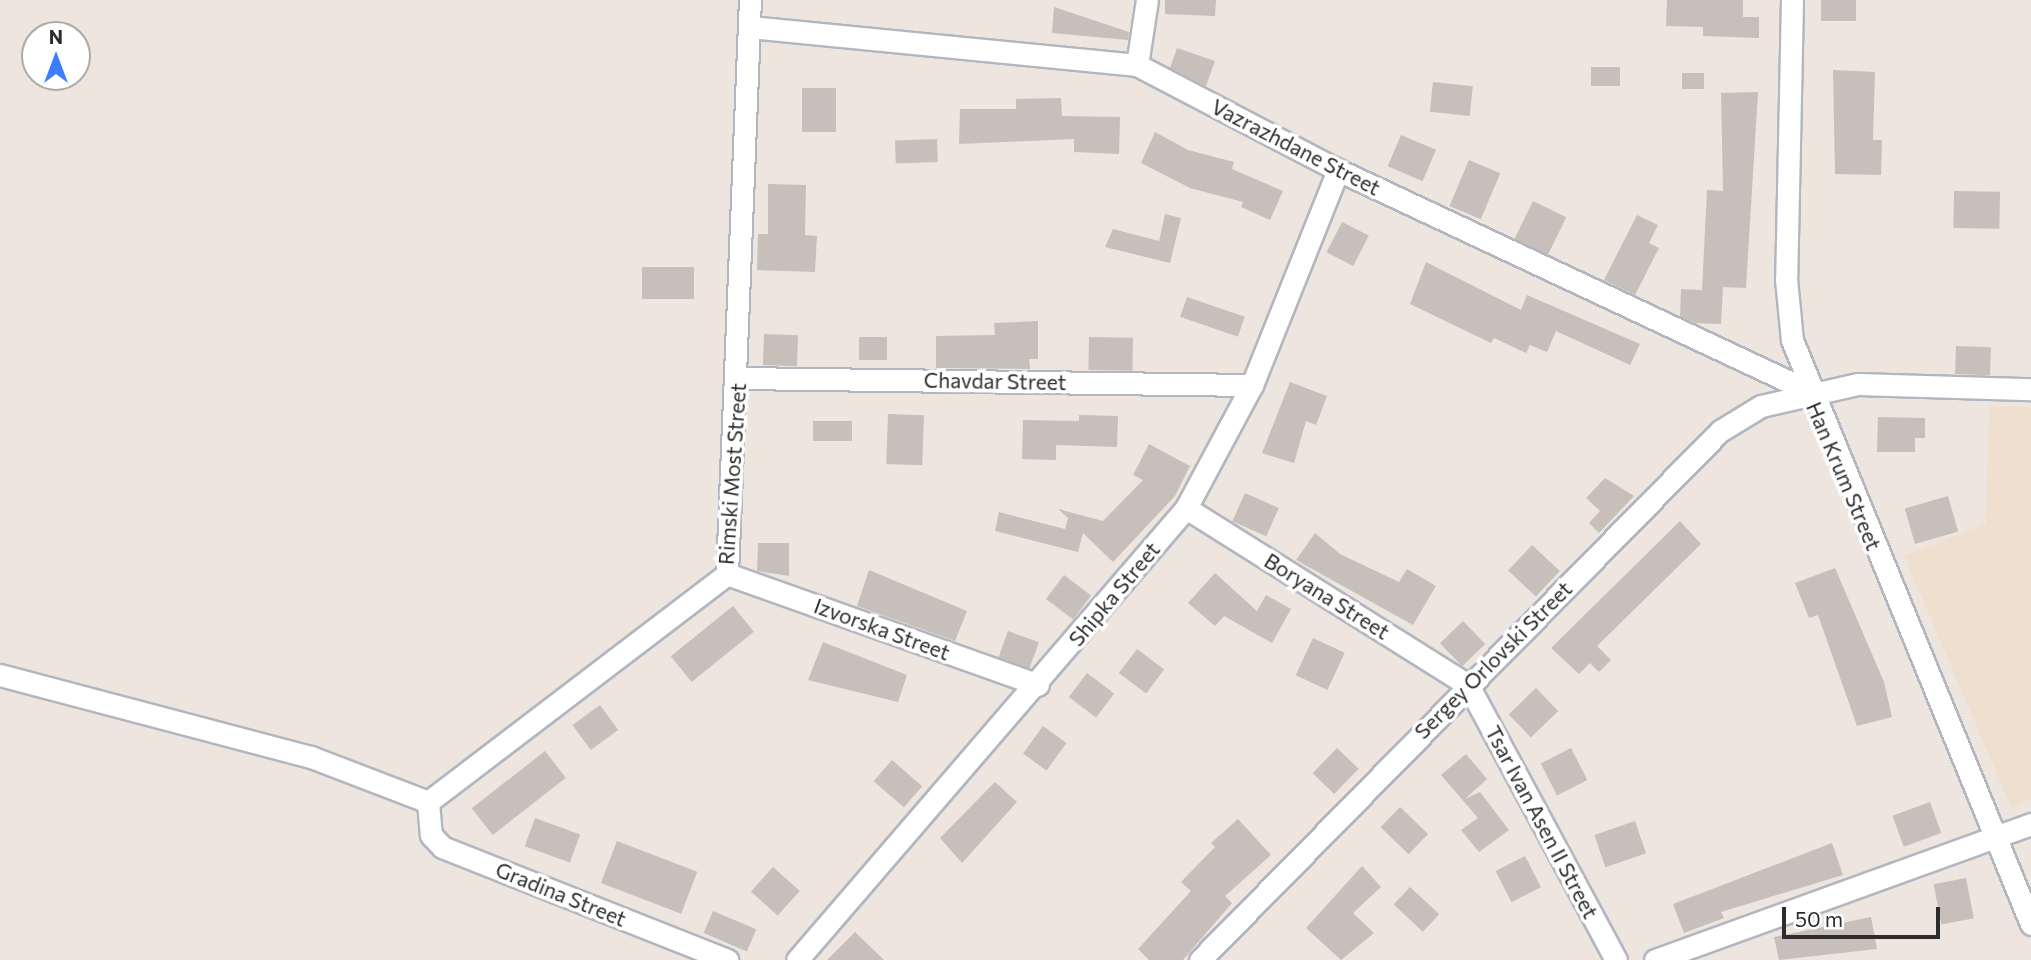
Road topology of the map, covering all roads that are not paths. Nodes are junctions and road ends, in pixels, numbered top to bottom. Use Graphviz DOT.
graph roads {
  1 [pos="750,0"];
  2 [pos="1147,0"];
  3 [pos="1792,0"];
  4 [pos="750,27"];
  5 [pos="1137,65"];
  6 [pos="1338,170"];
  7 [pos="738,378"];
  8 [pos="1252,385"];
  9 [pos="2031,389"];
  10 [pos="1808,391"];
  11 [pos="1186,508"];
  12 [pos="727,574"];
  13 [pos="0,675"];
  14 [pos="1038,685"];
  15 [pos="1468,685"];
  16 [pos="428,802"];
  17 [pos="2031,824"];
  18 [pos="1996,837"];
  19 [pos="2031,924"];
  20 [pos="727,960"];
  21 [pos="797,960"];
  22 [pos="1200,960"];
  23 [pos="1616,960"];
  24 [pos="1655,960"];
  1 -- 4 [label="street, Rimski Most Street"];
  2 -- 5 [label="street"];
  3 -- 10 [label="street, Han Krum Street"];
  4 -- 5 [label="street, Vazrazhdane Street"];
  4 -- 7 [label="street, Rimski Most Street"];
  5 -- 6 [label="street, Vazrazhdane Street"];
  6 -- 8 [label="street, Shipka Street"];
  6 -- 10 [label="street, Vazrazhdane Street"];
  7 -- 8 [label="street, Chavdar Street"];
  7 -- 12 [label="street, Rimski Most Street"];
  8 -- 11 [label="street, Shipka Street"];
  9 -- 10 [label="street, Sergey Orlovski Street"];
  10 -- 15 [label="street, Sergey Orlovski Street"];
  10 -- 18 [label="street, Han Krum Street"];
  11 -- 14 [label="street, Shipka Street"];
  11 -- 15 [label="street, Boryana Street"];
  12 -- 14 [label="street, Izvorska Street"];
  12 -- 16 [label="street, Rimski Most Street"];
  13 -- 16 [label="street"];
  14 -- 21 [label="street, Shipka Street"];
  15 -- 22 [label="street, Sergey Orlovski Street"];
  15 -- 23 [label="street, Tsar Ivan Asen II Street"];
  16 -- 20 [label="street, Gradina Street"];
  17 -- 18 [label="street"];
  18 -- 19 [label="street, Han Krum Street"];
  18 -- 24 [label="street"];
}
